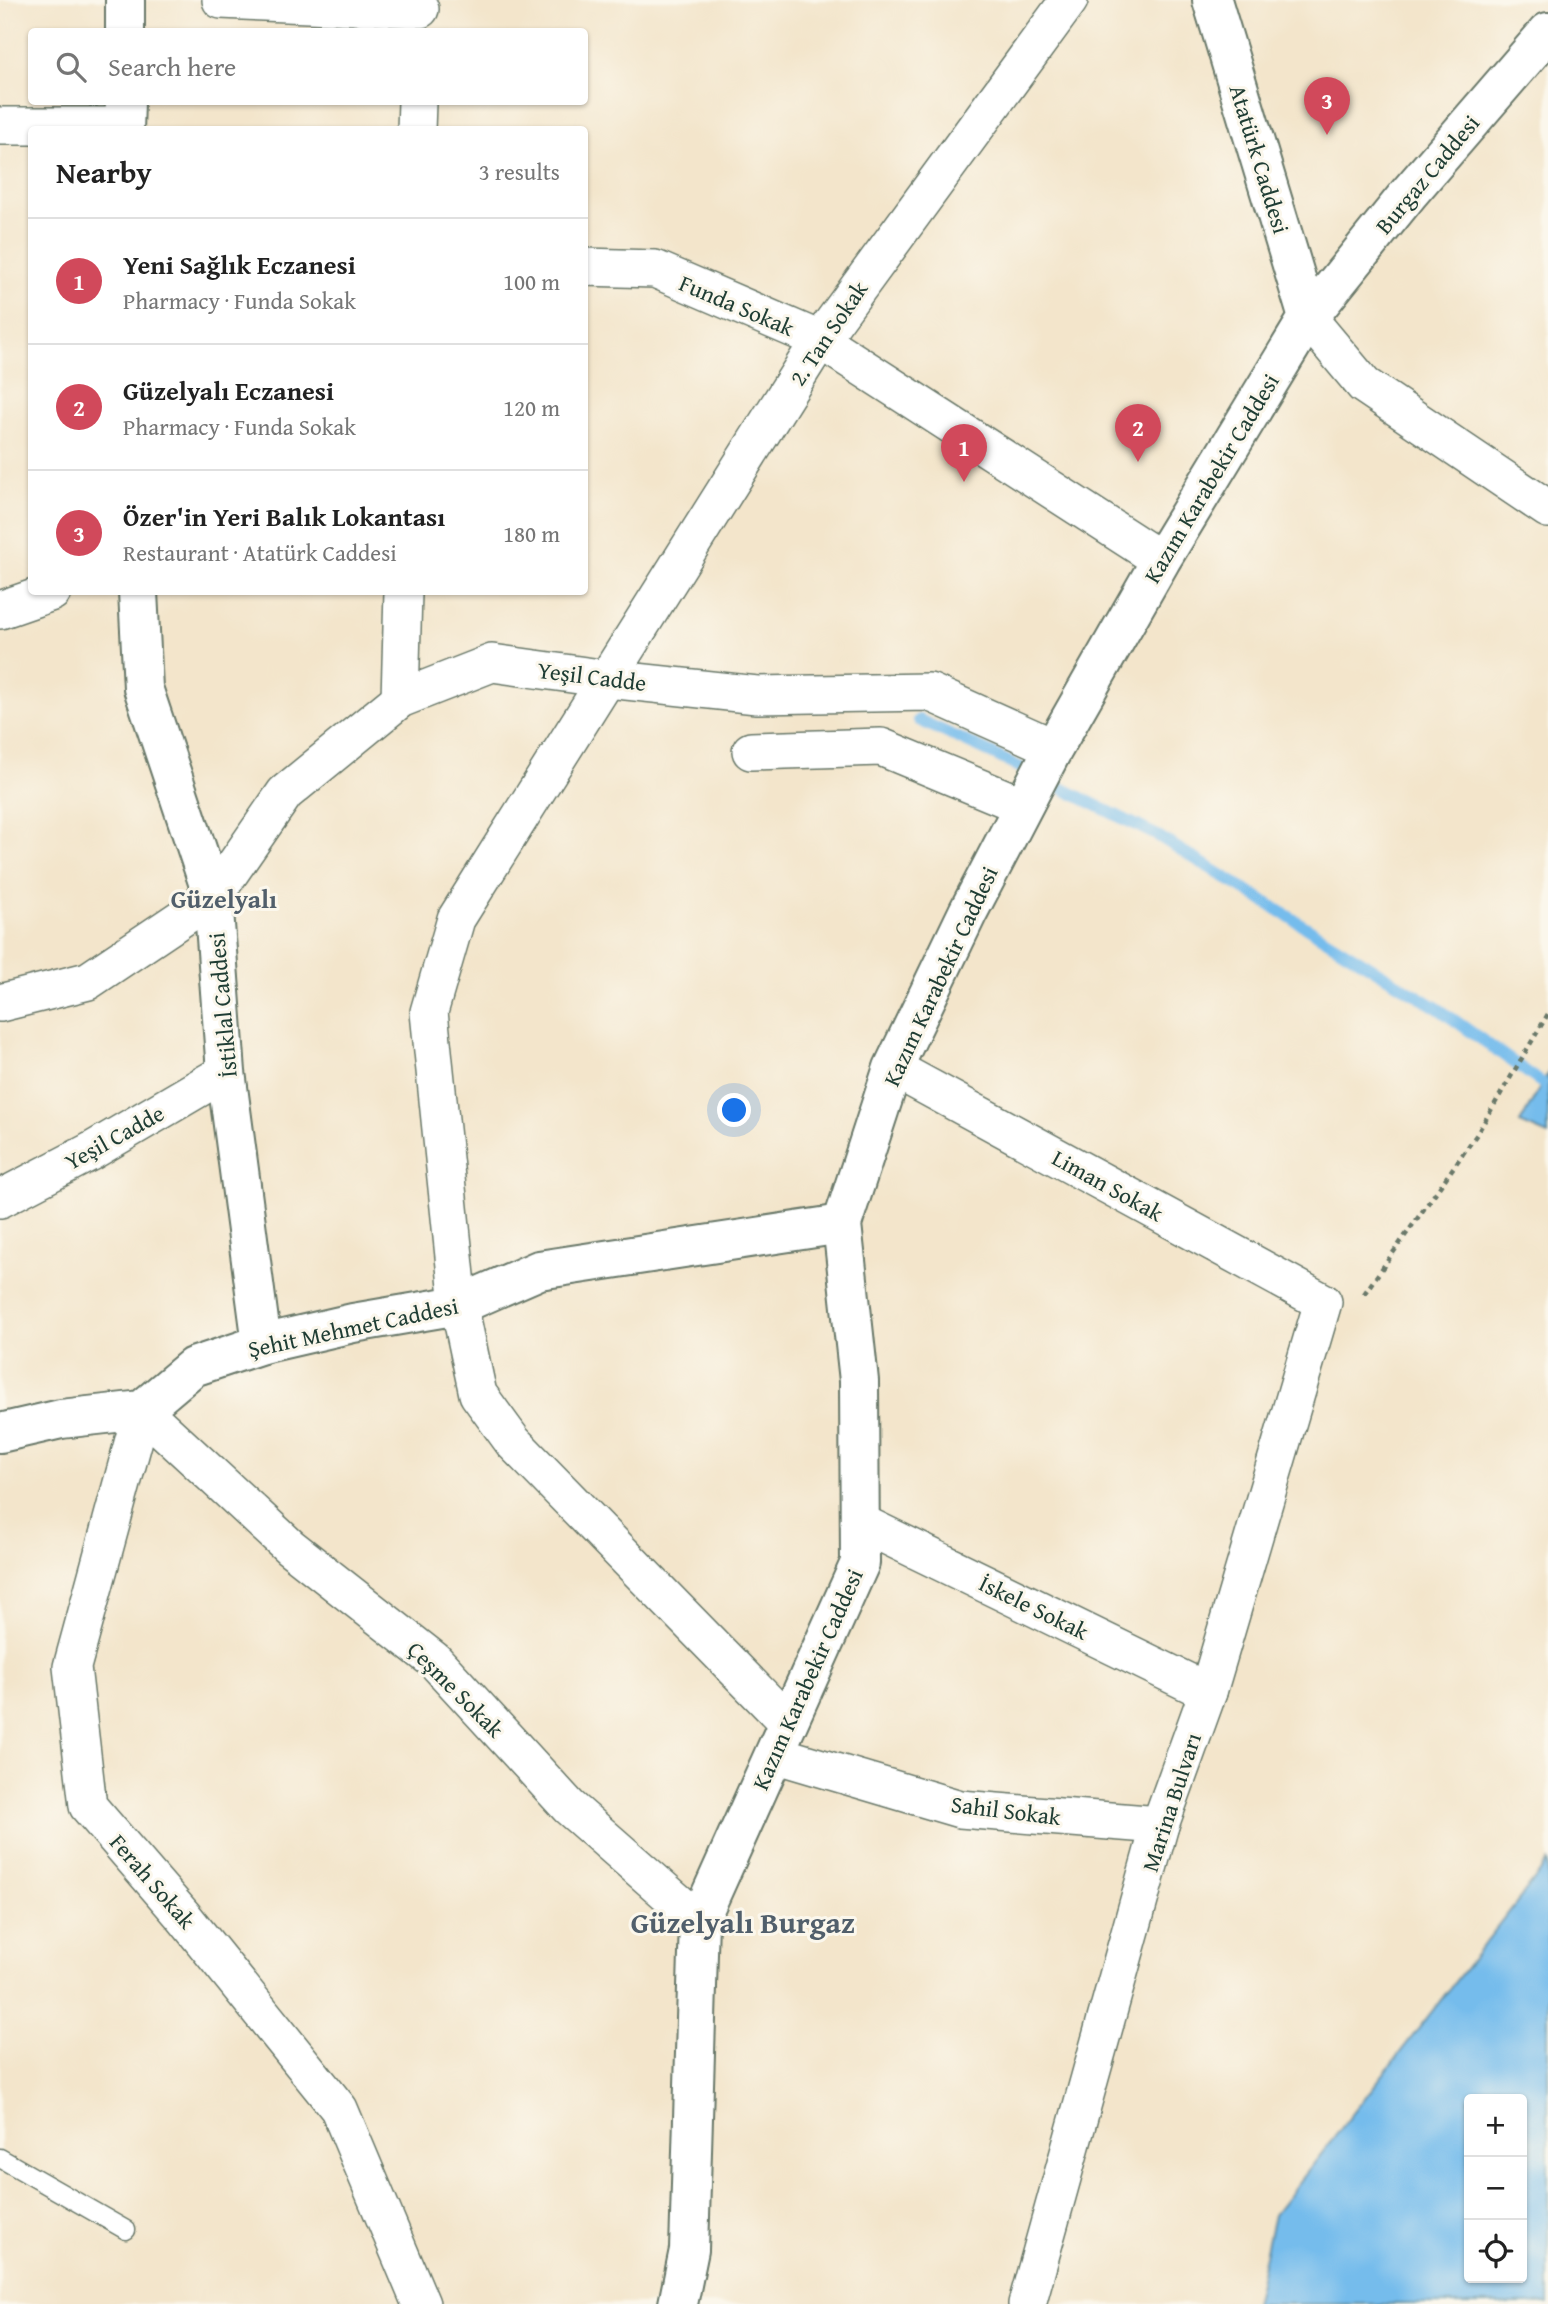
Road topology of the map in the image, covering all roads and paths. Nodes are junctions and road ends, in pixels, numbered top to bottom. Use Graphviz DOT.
graph roads {
  1 [pos="125,0"];
  2 [pos="221,0"];
  3 [pos="1069,0"];
  4 [pos="1212,0"];
  5 [pos="419,14"];
  6 [pos="125,28"];
  7 [pos="1548,32"];
  8 [pos="417,105"];
  9 [pos="124,119"];
  10 [pos="416,126"];
  11 [pos="0,127"];
  12 [pos="588,267"];
  13 [pos="1308,318"];
  14 [pos="820,340"];
  15 [pos="1548,509"];
  16 [pos="1161,560"];
  17 [pos="43,595"];
  18 [pos="138,595"];
  19 [pos="403,595"];
  20 [pos="0,610"];
  21 [pos="608,679"];
  22 [pos="400,699"];
  23 [pos="1053,750"];
  24 [pos="751,751"];
  25 [pos="1024,804"];
  26 [pos="213,897"];
  27 [pos="0,1003"];
  28 [pos="1548,1014"];
  29 [pos="893,1068"];
  30 [pos="226,1072"];
  31 [pos="0,1199"];
  32 [pos="842,1224"];
  33 [pos="1323,1302"];
  34 [pos="459,1305"];
  35 [pos="262,1344"];
  36 [pos="142,1410"];
  37 [pos="0,1433"];
  38 [pos="859,1522"];
  39 [pos="1208,1692"];
  40 [pos="781,1738"];
  41 [pos="1160,1825"];
  42 [pos="699,1921"];
  43 [pos="0,2158"];
  44 [pos="126,2230"];
  45 [pos="421,2304"];
  46 [pos="678,2304"];
  47 [pos="1027,2304"];
  1 -- 6 [label="main road"];
  2 -- 5 [label="street"];
  3 -- 14 [label="street, 2. Tan Sokak"];
  4 -- 13 [label="main road, Atatürk Caddesi"];
  7 -- 13 [label="main road, Burgaz Caddesi"];
  8 -- 10 [label="street"];
  9 -- 11 [label="street"];
  12 -- 14 [label="street, Funda Sokak"];
  13 -- 15 [label="street"];
  13 -- 16 [label="main road, Kazım Karabekir Caddesi"];
  14 -- 16 [label="street, Funda Sokak"];
  14 -- 21 [label="street, 2. Tan Sokak"];
  16 -- 23 [label="main road, Kazım Karabekir Caddesi"];
  17 -- 20 [label="street"];
  18 -- 26 [label="main road, İstiklal Caddesi"];
  19 -- 22 [label="street"];
  21 -- 22 [label="street, Yeşil Cadde"];
  21 -- 23 [label="street, Yeşil Cadde"];
  21 -- 34 [label="street, 2. Tan Sokak"];
  22 -- 26 [label="street, Yeşil Cadde"];
  23 -- 25 [label="main road, Kazım Karabekir Caddesi"];
  24 -- 25 [label="street"];
  25 -- 29 [label="main road, Kazım Karabekir Caddesi"];
  26 -- 27 [label="street"];
  26 -- 30 [label="main road, İstiklal Caddesi"];
  28 -- 33 [label="path"];
  29 -- 32 [label="main road, Kazım Karabekir Caddesi"];
  29 -- 33 [label="street, Liman Sokak"];
  30 -- 31 [label="street, Yeşil Cadde"];
  30 -- 35 [label="main road, İstiklal Caddesi"];
  32 -- 34 [label="main road, Şehit Mehmet Caddesi"];
  32 -- 38 [label="main road, Kazım Karabekir Caddesi"];
  33 -- 39 [label="street, Marina Bulvarı"];
  34 -- 35 [label="main road, Şehit Mehmet Caddesi"];
  34 -- 40 [label="street, 2. Tan Sokak"];
  35 -- 36 [label="main road, Şehit Mehmet Caddesi"];
  36 -- 37 [label="main road"];
  36 -- 42 [label="street, Çeşme Sokak"];
  36 -- 45 [label="street, Ferah Sokak"];
  38 -- 39 [label="street, İskele Sokak"];
  38 -- 40 [label="main road, Kazım Karabekir Caddesi"];
  39 -- 41 [label="street, Marina Bulvarı"];
  40 -- 41 [label="street, Sahil Sokak"];
  40 -- 42 [label="main road, Kazım Karabekir Caddesi"];
  41 -- 47 [label="street, Marina Bulvarı"];
  42 -- 46 [label="main road, Kazım Karabekir Caddesi"];
  43 -- 44 [label="lane"];
}
